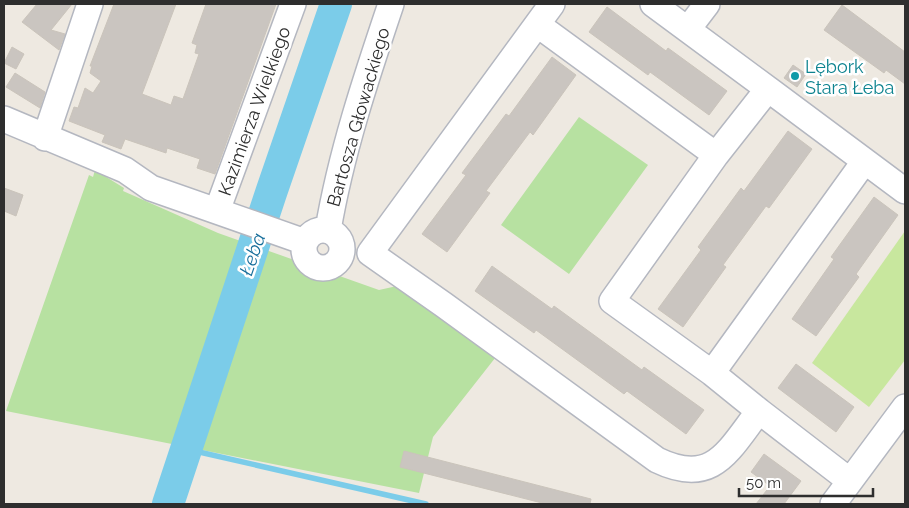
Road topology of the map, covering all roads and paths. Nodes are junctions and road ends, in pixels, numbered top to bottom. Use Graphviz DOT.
graph roads {
  1 [pos="90,4"];
  2 [pos="293,4"];
  3 [pos="391,4"];
  4 [pos="552,4"];
  5 [pos="653,4"];
  6 [pos="707,4"];
  7 [pos="538,24"];
  8 [pos="688,29"];
  9 [pos="768,89"];
  10 [pos="4,119"];
  11 [pos="45,138"];
  12 [pos="716,155"];
  13 [pos="864,162"];
  14 [pos="905,191"];
  15 [pos="226,215"];
  16 [pos="328,230"];
  17 [pos="305,242"];
  18 [pos="712,373"];
  19 [pos="905,407"];
  20 [pos="758,411"];
  21 [pos="850,481"];
  22 [pos="833,504"];
  1 -- 11 [label="street"];
  2 -- 15 [label="street, Kazimierza Wielkiego"];
  3 -- 16 [label="street, Bartosza Głowackiego"];
  4 -- 7 [label="street"];
  5 -- 8 [label="street"];
  6 -- 8 [label="street"];
  7 -- 12 [label="street"];
  7 -- 20 [label="street"];
  8 -- 9 [label="street"];
  9 -- 12 [label="street"];
  9 -- 13 [label="street"];
  10 -- 11 [label="street, Kazimierza Wielkiego"];
  11 -- 15 [label="street, Kazimierza Wielkiego"];
  12 -- 18 [label="street"];
  13 -- 14 [label="street"];
  13 -- 18 [label="street"];
  15 -- 17 [label="street"];
  16 -- 17 [label="street"];
  16 -- 17 [label="street"];
  18 -- 20 [label="street"];
  19 -- 21 [label="street"];
  20 -- 21 [label="street"];
  21 -- 22 [label="street"];
}
